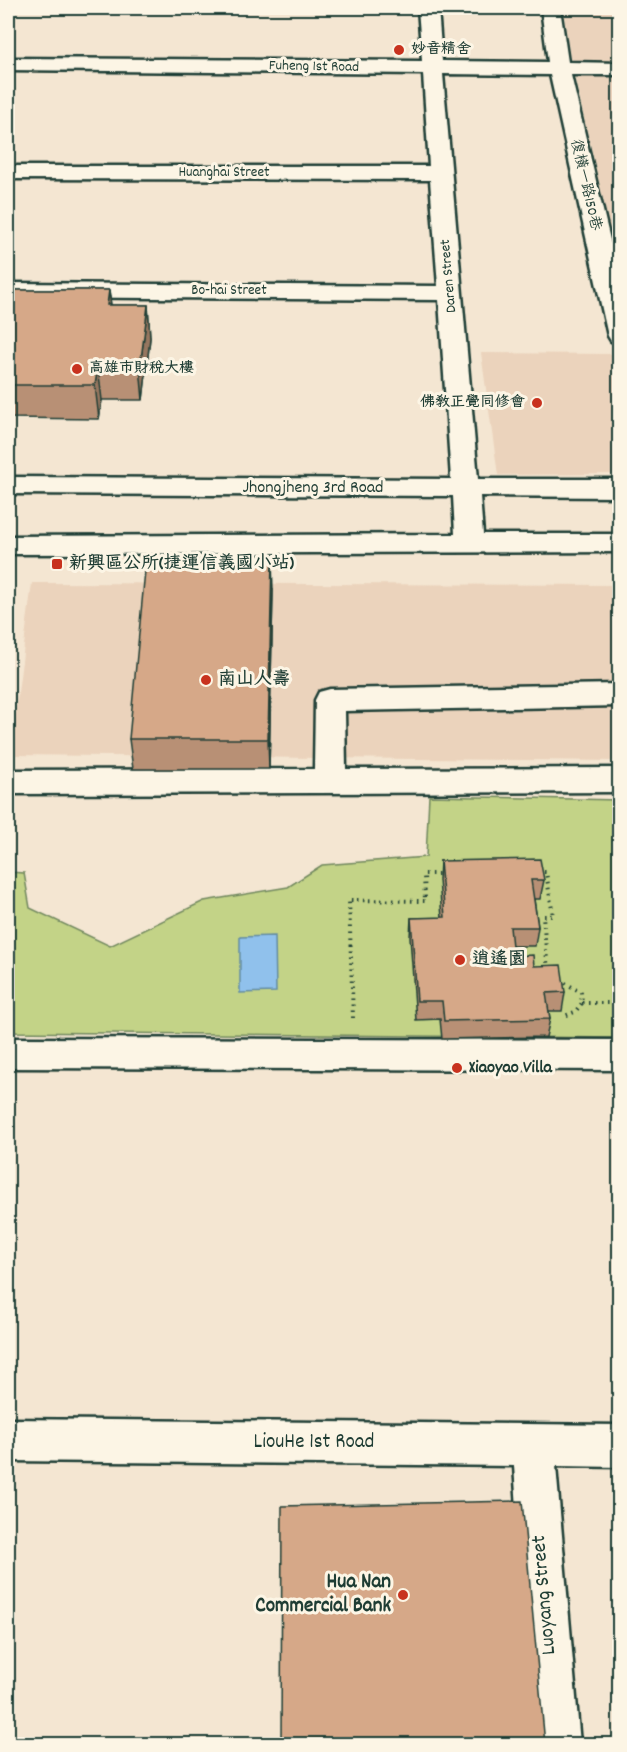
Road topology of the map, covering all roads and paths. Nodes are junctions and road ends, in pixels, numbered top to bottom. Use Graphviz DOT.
graph roads {
  1 [pos="428,8"];
  2 [pos="551,8"];
  3 [pos="8,64"];
  4 [pos="432,68"];
  5 [pos="559,69"];
  6 [pos="620,69"];
  7 [pos="8,173"];
  8 [pos="440,173"];
  9 [pos="8,290"];
  10 [pos="450,293"];
  11 [pos="620,336"];
  12 [pos="8,486"];
  13 [pos="465,488"];
  14 [pos="620,488"];
  15 [pos="470,543"];
  16 [pos="620,543"];
  17 [pos="8,545"];
  18 [pos="620,695"];
  19 [pos="620,780"];
  20 [pos="330,781"];
  21 [pos="8,782"];
  22 [pos="535,872"];
  23 [pos="446,873"];
  24 [pos="548,975"];
  25 [pos="558,979"];
  26 [pos="582,1003"];
  27 [pos="620,1003"];
  28 [pos="561,1017"];
  29 [pos="353,1019"];
  30 [pos="8,1053"];
  31 [pos="620,1055"];
  32 [pos="8,1440"];
  33 [pos="533,1445"];
  34 [pos="620,1446"];
  35 [pos="557,1744"];
  1 -- 4 [label="street, Daren Street"];
  2 -- 5 [label="street, 復橫一路150巷"];
  3 -- 4 [label="street, Fuheng 1st Road"];
  4 -- 5 [label="street, Fuheng 1st Road"];
  4 -- 8 [label="street, Daren Street"];
  5 -- 6 [label="street, Fuheng 1st Road"];
  5 -- 11 [label="street, 復橫一路150巷"];
  7 -- 8 [label="street, Huanghai Street"];
  8 -- 10 [label="street, Daren Street"];
  9 -- 10 [label="street, Bo-hai Street"];
  10 -- 13 [label="street, Daren Street"];
  12 -- 13 [label="street, Jhongjheng 3rd Road"];
  13 -- 14 [label="street, Jhongjheng 3rd Road"];
  13 -- 15 [label="street, Daren Street"];
  15 -- 16 [label="street"];
  15 -- 17 [label="street"];
  18 -- 20 [label="street"];
  19 -- 20 [label="street"];
  20 -- 21 [label="street"];
  22 -- 24 [label="path"];
  23 -- 29 [label="path"];
  25 -- 26 [label="path"];
  26 -- 27 [label="path"];
  26 -- 28 [label="path"];
  30 -- 31 [label="street"];
  32 -- 33 [label="street, LiouHe 1st Road"];
  33 -- 34 [label="street, LiouHe 1st Road"];
  33 -- 35 [label="street, Luoyang Street"];
}
